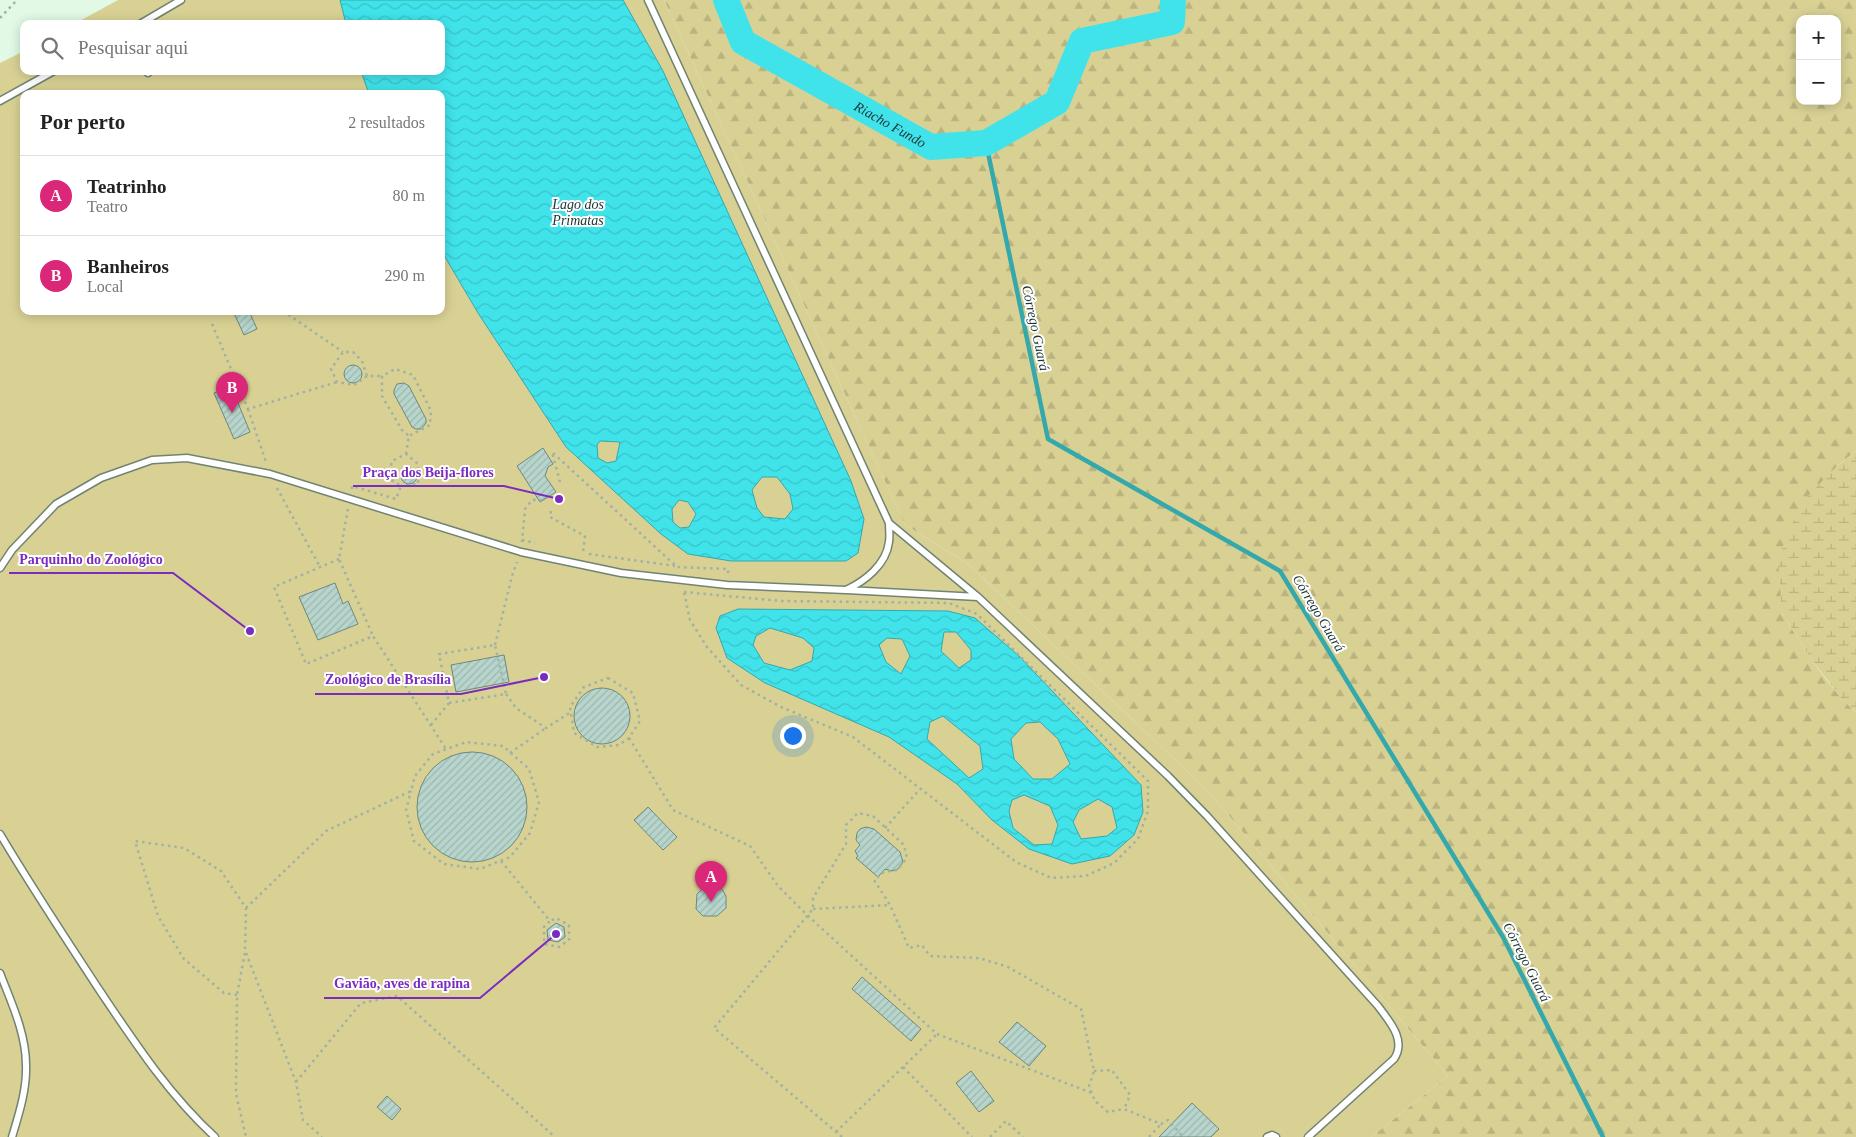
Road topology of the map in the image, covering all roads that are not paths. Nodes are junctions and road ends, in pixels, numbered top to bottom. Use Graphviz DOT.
graph roads {
  1 [pos="181,0"];
  2 [pos="648,0"];
  3 [pos="147,20"];
  4 [pos="47,75"];
  5 [pos="0,101"];
  6 [pos="889,523"];
  7 [pos="0,568"];
  8 [pos="846,590"];
  9 [pos="978,596"];
  10 [pos="0,834"];
  11 [pos="0,973"];
  12 [pos="12,1137"];
  13 [pos="215,1137"];
  14 [pos="1267,1137"];
  15 [pos="1276,1137"];
  16 [pos="1308,1137"];
  1 -- 3 [label="lane"];
  2 -- 6 [label="lane"];
  4 -- 5 [label="lane"];
  6 -- 8 [label="lane"];
  6 -- 9 [label="lane"];
  7 -- 8 [label="lane"];
  8 -- 9 [label="lane"];
  9 -- 16 [label="lane"];
  10 -- 13 [label="lane"];
  11 -- 12 [label="lane"];
  14 -- 15 [label="lane"];
}
